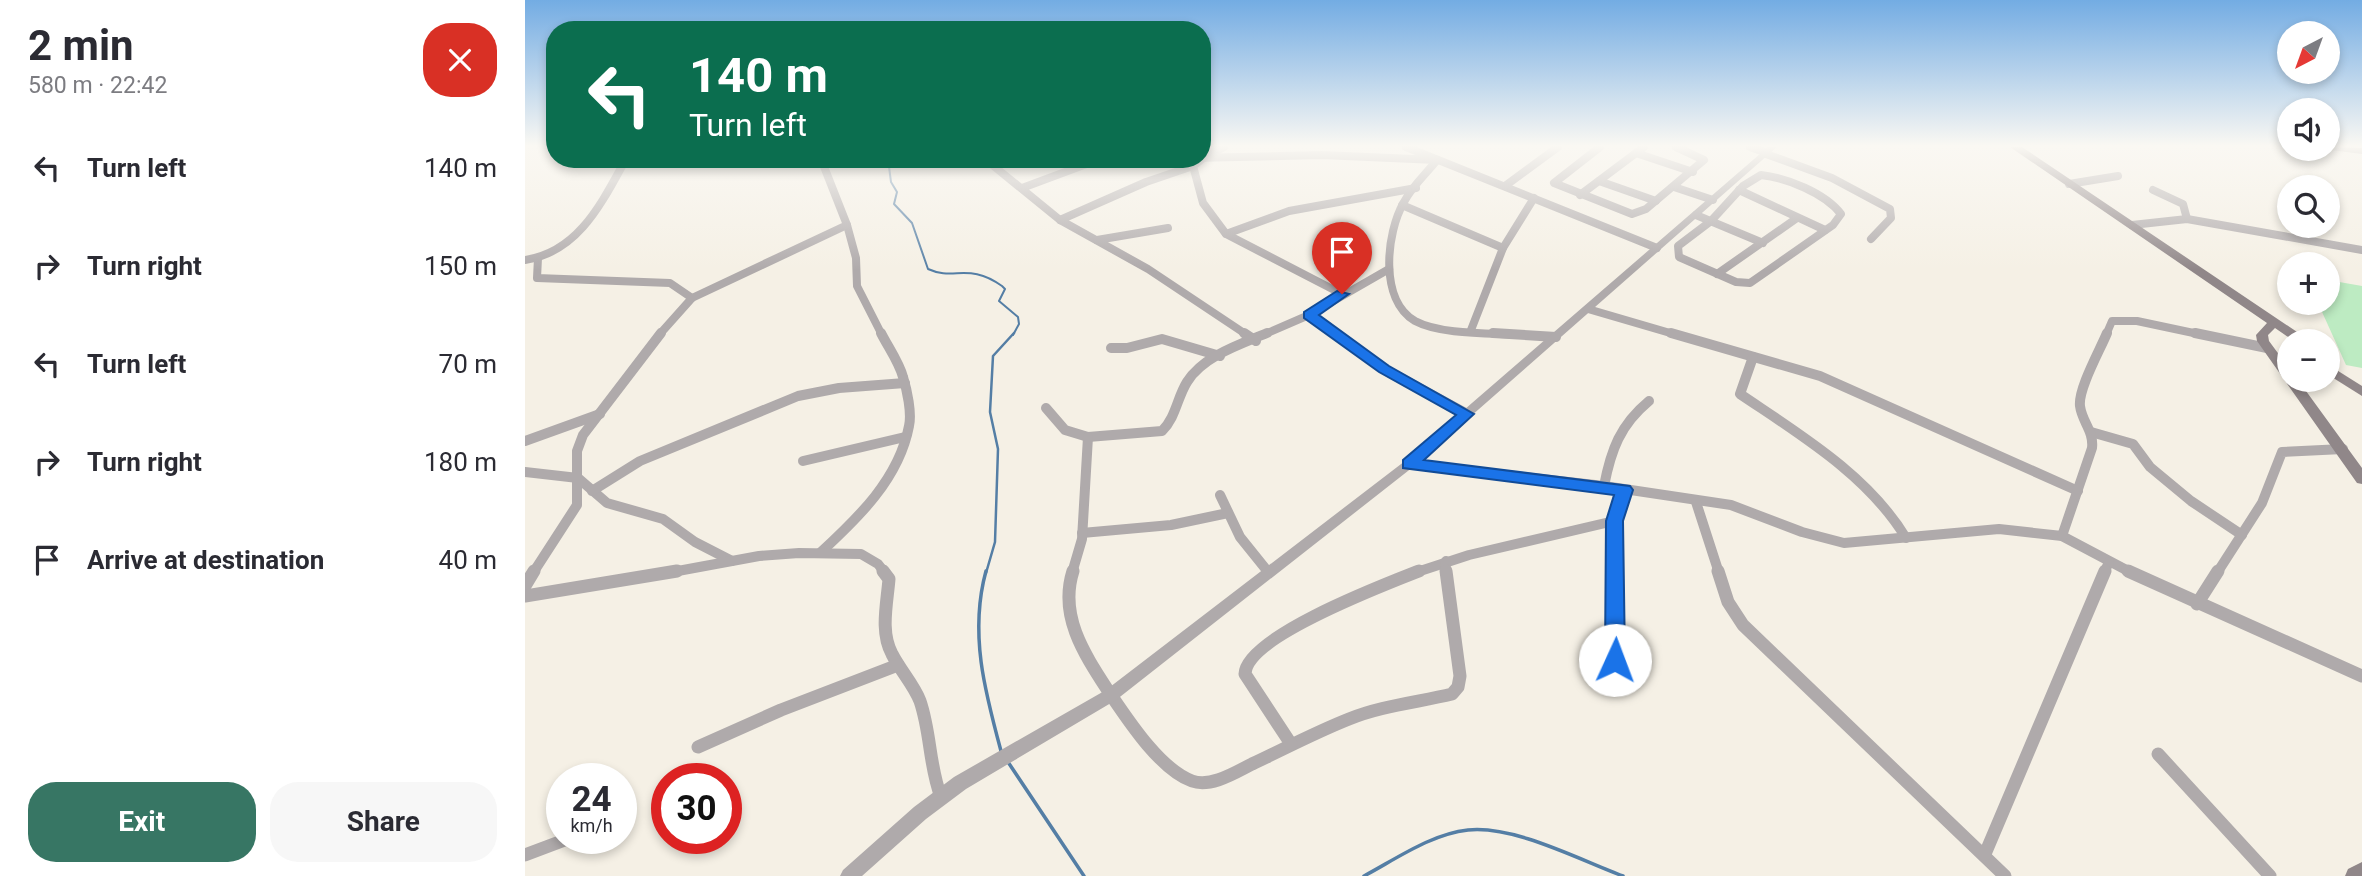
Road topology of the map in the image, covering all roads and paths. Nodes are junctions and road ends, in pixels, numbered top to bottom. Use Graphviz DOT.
graph roads {
  1 [pos="610,188"];
  2 [pos="832,188"];
  3 [pos="1022,188"];
  4 [pos="1135,188"];
  5 [pos="1196,188"];
  6 [pos="1416,188"];
  7 [pos="1510,188"];
  8 [pos="1562,188"];
  9 [pos="1590,188"];
  10 [pos="1619,188"];
  11 [pos="1673,188"];
  12 [pos="1677,188"];
  13 [pos="1727,188"];
  14 [pos="1742,188"];
  15 [pos="1797,188"];
  16 [pos="1850,188"];
  17 [pos="2067,188"];
  18 [pos="2075,188"];
  19 [pos="1739,190"];
  20 [pos="2153,190"];
  21 [pos="1580,195"];
  22 [pos="1534,198"];
  23 [pos="1713,200"];
  24 [pos="1656,201"];
  25 [pos="1402,205"];
  26 [pos="1696,215"];
  27 [pos="1797,218"];
  28 [pos="2187,219"];
  29 [pos="1060,220"];
  30 [pos="1711,221"];
  31 [pos="847,225"];
  32 [pos="2132,225"];
  33 [pos="1168,228"];
  34 [pos="1825,230"];
  35 [pos="1226,234"];
  36 [pos="1871,239"];
  37 [pos="1097,240"];
  38 [pos="1763,243"];
  39 [pos="1503,248"];
  40 [pos="1657,248"];
  41 [pos="2362,250"];
  42 [pos="538,258"];
  43 [pos="525,260"];
  44 [pos="1389,269"];
  45 [pos="1717,274"];
  46 [pos="1342,294"];
  47 [pos="692,298"];
  48 [pos="1588,309"];
  49 [pos="1309,315"];
  50 [pos="2272,325"];
  51 [pos="2280,329"];
  52 [pos="1471,330"];
  53 [pos="2277,330"];
  54 [pos="1556,337"];
  55 [pos="1256,341"];
  56 [pos="1111,348"];
  57 [pos="2267,348"];
  58 [pos="1220,356"];
  59 [pos="1753,357"];
  60 [pos="2277,361"];
  61 [pos="2340,368"];
  62 [pos="2340,377"];
  63 [pos="2362,382"];
  64 [pos="905,383"];
  65 [pos="2300,392"];
  66 [pos="2362,392"];
  67 [pos="1650,401"];
  68 [pos="1046,408"];
  69 [pos="600,414"];
  70 [pos="1467,414"];
  71 [pos="2091,432"];
  72 [pos="905,436"];
  73 [pos="1088,438"];
  74 [pos="525,441"];
  75 [pos="2343,449"];
  76 [pos="803,461"];
  77 [pos="1409,464"];
  78 [pos="525,472"];
  79 [pos="578,478"];
  80 [pos="2362,479"];
  81 [pos="1604,486"];
  82 [pos="1624,490"];
  83 [pos="592,491"];
  84 [pos="2078,491"];
  85 [pos="1220,495"];
  86 [pos="1696,502"];
  87 [pos="1227,513"];
  88 [pos="1614,521"];
  89 [pos="1082,533"];
  90 [pos="2242,535"];
  91 [pos="2062,536"];
  92 [pos="1906,538"];
  93 [pos="820,553"];
  94 [pos="731,561"];
  95 [pos="1447,561"];
  96 [pos="2109,562"];
  97 [pos="1269,573"];
  98 [pos="525,586"];
  99 [pos="525,596"];
  100 [pos="2197,604"];
  101 [pos="898,665"];
  102 [pos="1613,674"];
  103 [pos="2362,676"];
  104 [pos="1111,695"];
  105 [pos="1291,744"];
  106 [pos="698,747"];
  107 [pos="2158,754"];
  108 [pos="941,797"];
  109 [pos="546,847"];
  110 [pos="1985,854"];
  111 [pos="525,855"];
  112 [pos="2362,872"];
  113 [pos="849,876"];
  114 [pos="2005,876"];
  115 [pos="2270,876"];
  116 [pos="2355,876"];
  1 -- 42 [label="street"];
  2 -- 31 [label="street"];
  3 -- 29 [label="street"];
  4 -- 29 [label="street"];
  5 -- 35 [label="street"];
  6 -- 25 [label="street"];
  6 -- 35 [label="street"];
  7 -- 22 [label="street"];
  8 -- 21 [label="street"];
  9 -- 21 [label="street"];
  10 -- 24 [label="street"];
  11 -- 24 [label="street"];
  12 -- 23 [label="street"];
  13 -- 23 [label="street"];
  14 -- 19 [label="street"];
  15 -- 34 [label="street"];
  16 -- 36 [label="street"];
  17 -- 50 [label="main road"];
  18 -- 32 [label="main road"];
  19 -- 27 [label="street"];
  19 -- 30 [label="street"];
  20 -- 28 [label="street"];
  21 -- 24 [label="street"];
  22 -- 39 [label="street"];
  22 -- 40 [label="street"];
  23 -- 26 [label="street"];
  25 -- 39 [label="street"];
  25 -- 44 [label="street"];
  26 -- 30 [label="street"];
  26 -- 40 [label="street"];
  27 -- 34 [label="street"];
  27 -- 38 [label="street"];
  28 -- 32 [label="street"];
  28 -- 41 [label="street"];
  29 -- 37 [label="street"];
  30 -- 38 [label="street"];
  30 -- 45 [label="street"];
  31 -- 47 [label="street"];
  31 -- 64 [label="street"];
  32 -- 50 [label="main road"];
  33 -- 37 [label="street"];
  34 -- 45 [label="street"];
  35 -- 46 [label="street"];
  37 -- 55 [label="street"];
  38 -- 45 [label="street"];
  39 -- 52 [label="street"];
  40 -- 48 [label="street"];
  42 -- 43 [label="street"];
  42 -- 47 [label="street"];
  44 -- 46 [label="street"];
  44 -- 52 [label="street"];
  46 -- 49 [label="street"];
  47 -- 69 [label="street"];
  48 -- 54 [label="street"];
  48 -- 59 [label="street"];
  49 -- 55 [label="street"];
  49 -- 70 [label="street"];
  50 -- 51 [label="main road"];
  50 -- 53 [label="main road"];
  50 -- 57 [label="main road"];
  52 -- 54 [label="street"];
  54 -- 70 [label="street"];
  55 -- 58 [label="street"];
  56 -- 58 [label="street"];
  57 -- 60 [label="main road"];
  57 -- 71 [label="street"];
  58 -- 73 [label="street"];
  59 -- 84 [label="street"];
  59 -- 92 [label="street"];
  61 -- 63 [label="main road"];
  62 -- 66 [label="main road"];
  64 -- 72 [label="street"];
  64 -- 83 [label="street"];
  65 -- 75 [label="main road"];
  67 -- 81 [label="street"];
  68 -- 73 [label="street"];
  69 -- 74 [label="street"];
  69 -- 79 [label="street"];
  70 -- 77 [label="street"];
  71 -- 84 [label="street"];
  71 -- 90 [label="street"];
  72 -- 76 [label="street"];
  72 -- 93 [label="street"];
  73 -- 89 [label="street"];
  75 -- 80 [label="main road"];
  75 -- 90 [label="street"];
  77 -- 81 [label="street"];
  77 -- 97 [label="street"];
  78 -- 79 [label="street"];
  79 -- 83 [label="street"];
  79 -- 98 [label="street"];
  81 -- 82 [label="street"];
  82 -- 86 [label="street"];
  82 -- 88 [label="street"];
  83 -- 94 [label="street"];
  84 -- 91 [label="street"];
  85 -- 87 [label="street"];
  86 -- 92 [label="street"];
  86 -- 110 [label="street"];
  87 -- 89 [label="street"];
  87 -- 97 [label="street"];
  88 -- 95 [label="street"];
  88 -- 102 [label="street"];
  89 -- 104 [label="street"];
  90 -- 100 [label="street"];
  91 -- 92 [label="street"];
  91 -- 96 [label="street"];
  93 -- 94 [label="street"];
  93 -- 101 [label="street"];
  94 -- 99 [label="street"];
  95 -- 105 [label="street"];
  95 -- 105 [label="street"];
  96 -- 100 [label="street"];
  96 -- 110 [label="street"];
  97 -- 104 [label="street"];
  100 -- 103 [label="street"];
  101 -- 106 [label="street"];
  101 -- 108 [label="street"];
  104 -- 105 [label="street"];
  104 -- 108 [label="street"];
  107 -- 115 [label="street"];
  108 -- 113 [label="street"];
  109 -- 111 [label="street"];
  110 -- 114 [label="street"];
  112 -- 116 [label="main road"];
}
